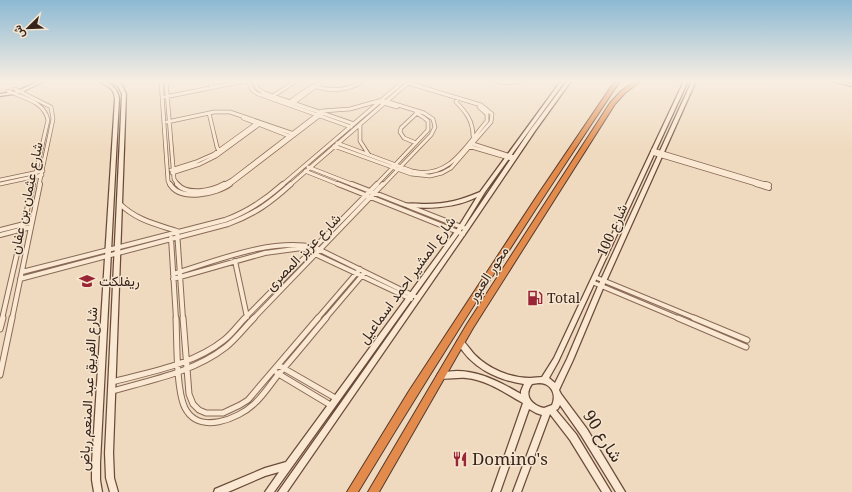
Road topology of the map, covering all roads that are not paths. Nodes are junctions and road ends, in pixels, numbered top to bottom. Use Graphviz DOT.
graph roads {
  1 [pos="37,104"];
  2 [pos="44,104"];
  3 [pos="117,104"];
  4 [pos="124,104"];
  5 [pos="163,104"];
  6 [pos="168,104"];
  7 [pos="290,104"];
  8 [pos="374,104"];
  9 [pos="379,104"];
  10 [pos="380,104"];
  11 [pos="391,104"];
  12 [pos="393,104"];
  13 [pos="458,104"];
  14 [pos="472,104"];
  15 [pos="477,104"];
  16 [pos="547,104"];
  17 [pos="551,104"];
  18 [pos="603,104"];
  19 [pos="612,104"];
  20 [pos="675,104"];
  21 [pos="683,104"];
  22 [pos="417,113"];
  23 [pos="209,114"];
  24 [pos="319,114"];
  25 [pos="169,123"];
  26 [pos="259,123"];
  27 [pos="164,124"];
  28 [pos="361,124"];
  29 [pos="352,125"];
  30 [pos="292,135"];
  31 [pos="473,136"];
  32 [pos="331,143"];
  33 [pos="416,143"];
  34 [pos="469,144"];
  35 [pos="336,145"];
  36 [pos="652,151"];
  37 [pos="220,152"];
  38 [pos="660,154"];
  39 [pos="369,155"];
  40 [pos="511,157"];
  41 [pos="305,166"];
  42 [pos="396,167"];
  43 [pos="310,168"];
  44 [pos="301,169"];
  45 [pos="173,171"];
  46 [pos="306,172"];
  47 [pos="42,173"];
  48 [pos="168,173"];
  49 [pos="35,174"];
  50 [pos="0,180"];
  51 [pos="0,184"];
  52 [pos="769,187"];
  53 [pos="369,191"];
  54 [pos="483,191"];
  55 [pos="374,193"];
  56 [pos="365,195"];
  57 [pos="370,197"];
  58 [pos="119,203"];
  59 [pos="406,205"];
  60 [pos="32,225"];
  61 [pos="24,227"];
  62 [pos="0,230"];
  63 [pos="462,230"];
  64 [pos="0,235"];
  65 [pos="177,235"];
  66 [pos="171,236"];
  67 [pos="314,247"];
  68 [pos="117,250"];
  69 [pos="320,250"];
  70 [pos="311,251"];
  71 [pos="109,252"];
  72 [pos="316,254"];
  73 [pos="337,258"];
  74 [pos="235,261"];
  75 [pos="333,262"];
  76 [pos="22,272"];
  77 [pos="361,273"];
  78 [pos="180,275"];
  79 [pos="173,277"];
  80 [pos="20,279"];
  81 [pos="594,279"];
  82 [pos="603,280"];
  83 [pos="600,286"];
  84 [pos="346,290"];
  85 [pos="411,297"];
  86 [pos="417,300"];
  87 [pos="689,316"];
  88 [pos="247,317"];
  89 [pos="688,323"];
  90 [pos="0,329"];
  91 [pos="747,340"];
  92 [pos="460,342"];
  93 [pos="746,347"];
  94 [pos="186,360"];
  95 [pos="179,363"];
  96 [pos="1,365"];
  97 [pos="278,365"];
  98 [pos="187,368"];
  99 [pos="284,368"];
  100 [pos="179,371"];
  101 [pos="273,371"];
  102 [pos="279,374"];
  103 [pos="0,376"];
  104 [pos="440,376"];
  105 [pos="544,380"];
  106 [pos="112,382"];
  107 [pos="530,382"];
  108 [pos="311,384"];
  109 [pos="111,391"];
  110 [pos="306,391"];
  111 [pos="557,393"];
  112 [pos="337,399"];
  113 [pos="527,402"];
  114 [pos="332,406"];
  115 [pos="549,411"];
  116 [pos="584,432"];
  117 [pos="573,437"];
  118 [pos="289,465"];
  119 [pos="98,492"];
  120 [pos="114,492"];
  121 [pos="218,492"];
  122 [pos="269,492"];
  123 [pos="282,492"];
  124 [pos="352,492"];
  125 [pos="373,492"];
  126 [pos="496,492"];
  127 [pos="517,492"];
  128 [pos="607,492"];
  129 [pos="621,492"];
  1 -- 49 [label="street, شارع عثمان بن عفان"];
  2 -- 47 [label="street, شارع عثمان بن عفان"];
  3 -- 71 [label="street, شارع الفريق عبد المنعم رياض"];
  4 -- 58 [label="street, شارع الفريق عبد المنعم رياض"];
  5 -- 27 [label="street"];
  6 -- 25 [label="street"];
  7 -- 24 [label="street"];
  8 -- 24 [label="street"];
  9 -- 29 [label="street"];
  10 -- 28 [label="street"];
  11 -- 22 [label="street, شارع عزيز المصرى"];
  12 -- 42 [label="street, شارع عزيز المصرى"];
  13 -- 31 [label="street"];
  14 -- 31 [label="street"];
  15 -- 34 [label="street"];
  16 -- 40 [label="street, شارع المشير احمد اسماعيل"];
  17 -- 40 [label="street, شارع المشير احمد اسماعيل"];
  18 -- 124 [label="highway, محور العبور"];
  19 -- 92 [label="highway, محور العبور"];
  20 -- 36 [label="street, شارع 100"];
  21 -- 38 [label="street, شارع 100"];
  22 -- 33 [label="street, شارع عزيز المصرى"];
  22 -- 33 [label="street"];
  23 -- 25 [label="street"];
  23 -- 26 [label="street"];
  23 -- 37 [label="street"];
  24 -- 29 [label="street"];
  24 -- 30 [label="street"];
  25 -- 27 [label="street"];
  25 -- 45 [label="street"];
  26 -- 30 [label="street"];
  26 -- 37 [label="street"];
  27 -- 48 [label="street"];
  28 -- 35 [label="street"];
  28 -- 39 [label="street"];
  29 -- 32 [label="street"];
  30 -- 45 [label="street"];
  30 -- 48 [label="street"];
  31 -- 34 [label="street"];
  32 -- 35 [label="street"];
  32 -- 41 [label="street"];
  33 -- 42 [label="street, شارع عزيز المصرى"];
  34 -- 40 [label="street"];
  34 -- 42 [label="street"];
  35 -- 39 [label="street"];
  35 -- 42 [label="street"];
  35 -- 43 [label="street"];
  36 -- 38 [label="street"];
  36 -- 81 [label="street, شارع 100"];
  37 -- 45 [label="street"];
  38 -- 52 [label="street"];
  38 -- 82 [label="street, شارع 100"];
  39 -- 42 [label="street"];
  40 -- 54 [label="street, شارع المشير احمد اسماعيل"];
  40 -- 63 [label="street, شارع المشير احمد اسماعيل"];
  41 -- 43 [label="street"];
  41 -- 44 [label="street"];
  42 -- 53 [label="street, شارع عزيز المصرى"];
  42 -- 55 [label="street, شارع عزيز المصرى"];
  43 -- 46 [label="street"];
  43 -- 53 [label="street"];
  44 -- 46 [label="street"];
  44 -- 65 [label="street"];
  45 -- 48 [label="street"];
  46 -- 56 [label="street"];
  46 -- 65 [label="street"];
  47 -- 49 [label="street"];
  47 -- 60 [label="street, شارع عثمان بن عفان"];
  49 -- 50 [label="street"];
  49 -- 51 [label="street"];
  49 -- 61 [label="street, شارع عثمان بن عفان"];
  53 -- 55 [label="street"];
  53 -- 56 [label="street, شارع عزيز المصرى"];
  54 -- 59 [label="street"];
  54 -- 63 [label="street, شارع المشير احمد اسماعيل"];
  55 -- 57 [label="street, شارع عزيز المصرى"];
  55 -- 59 [label="street"];
  56 -- 57 [label="street"];
  56 -- 67 [label="street, شارع عزيز المصرى"];
  57 -- 63 [label="street"];
  57 -- 69 [label="street, شارع عزيز المصرى"];
  58 -- 65 [label="street"];
  58 -- 68 [label="street, شارع الفريق عبد المنعم رياض"];
  59 -- 63 [label="street"];
  60 -- 61 [label="street"];
  60 -- 76 [label="street, شارع عثمان بن عفان"];
  61 -- 62 [label="street"];
  61 -- 64 [label="street"];
  61 -- 90 [label="street, شارع عثمان بن عفان"];
  63 -- 85 [label="street, شارع المشير احمد اسماعيل"];
  63 -- 86 [label="street, شارع المشير احمد اسماعيل"];
  65 -- 66 [label="street"];
  65 -- 78 [label="street"];
  66 -- 68 [label="street"];
  66 -- 79 [label="street"];
  67 -- 69 [label="street"];
  67 -- 70 [label="street, شارع عزيز المصرى"];
  67 -- 78 [label="street"];
  68 -- 71 [label="street"];
  68 -- 106 [label="street, شارع الفريق عبد المنعم رياض"];
  69 -- 72 [label="street, شارع عزيز المصرى"];
  69 -- 73 [label="street"];
  70 -- 72 [label="street"];
  70 -- 74 [label="street"];
  70 -- 88 [label="street, شارع عزيز المصرى"];
  71 -- 76 [label="street"];
  71 -- 80 [label="street"];
  71 -- 119 [label="street, شارع الفريق عبد المنعم رياض"];
  72 -- 75 [label="street"];
  72 -- 98 [label="street, شارع عزيز المصرى"];
  73 -- 75 [label="street"];
  73 -- 77 [label="street"];
  74 -- 78 [label="street"];
  74 -- 88 [label="street"];
  75 -- 77 [label="street"];
  76 -- 80 [label="street, شارع عثمان بن عفان"];
  77 -- 84 [label="street"];
  77 -- 85 [label="street"];
  78 -- 79 [label="street"];
  78 -- 94 [label="street"];
  79 -- 95 [label="street"];
  80 -- 96 [label="street, شارع عثمان بن عفان"];
  81 -- 82 [label="street"];
  81 -- 83 [label="street"];
  81 -- 105 [label="street, شارع 100"];
  82 -- 83 [label="street, شارع 100"];
  82 -- 87 [label="street"];
  83 -- 89 [label="street"];
  83 -- 111 [label="street, شارع 100"];
  84 -- 97 [label="street"];
  84 -- 99 [label="street"];
  85 -- 86 [label="street"];
  85 -- 112 [label="street, شارع المشير احمد اسماعيل"];
  86 -- 123 [label="street, شارع المشير احمد اسماعيل"];
  87 -- 89 [label="street"];
  87 -- 91 [label="street"];
  88 -- 94 [label="street, شارع عزيز المصرى"];
  89 -- 93 [label="street"];
  92 -- 104 [label="highway, محور العبور"];
  92 -- 107 [label="street"];
  94 -- 95 [label="street, شارع عزيز المصرى"];
  94 -- 98 [label="street"];
  95 -- 100 [label="street"];
  95 -- 106 [label="street, شارع عزيز المصرى"];
  96 -- 103 [label="street, شارع عثمان بن عفان"];
  97 -- 99 [label="street"];
  97 -- 101 [label="street"];
  98 -- 100 [label="street, شارع عزيز المصرى"];
  98 -- 101 [label="street"];
  99 -- 102 [label="street"];
  99 -- 108 [label="street"];
  100 -- 102 [label="street"];
  100 -- 109 [label="street, شارع عزيز المصرى"];
  101 -- 102 [label="street"];
  102 -- 110 [label="street"];
  104 -- 113 [label="street"];
  104 -- 125 [label="highway, محور العبور"];
  105 -- 107 [label="street"];
  105 -- 111 [label="street"];
  106 -- 109 [label="street, شارع الفريق عبد المنعم رياض"];
  107 -- 113 [label="street"];
  108 -- 110 [label="street"];
  108 -- 112 [label="street"];
  109 -- 120 [label="street, شارع الفريق عبد المنعم رياض"];
  110 -- 114 [label="street"];
  111 -- 115 [label="street"];
  111 -- 116 [label="street, شارع 90"];
  112 -- 114 [label="street, شارع المشير احمد اسماعيل"];
  113 -- 115 [label="street"];
  113 -- 126 [label="street"];
  114 -- 118 [label="street, شارع المشير احمد اسماعيل"];
  115 -- 117 [label="street, شارع 90"];
  115 -- 127 [label="street"];
  116 -- 117 [label="street"];
  116 -- 129 [label="street, شارع 90"];
  117 -- 128 [label="street, شارع 90"];
  118 -- 121 [label="street"];
  118 -- 122 [label="street, شارع المشير احمد اسماعيل"];
}
